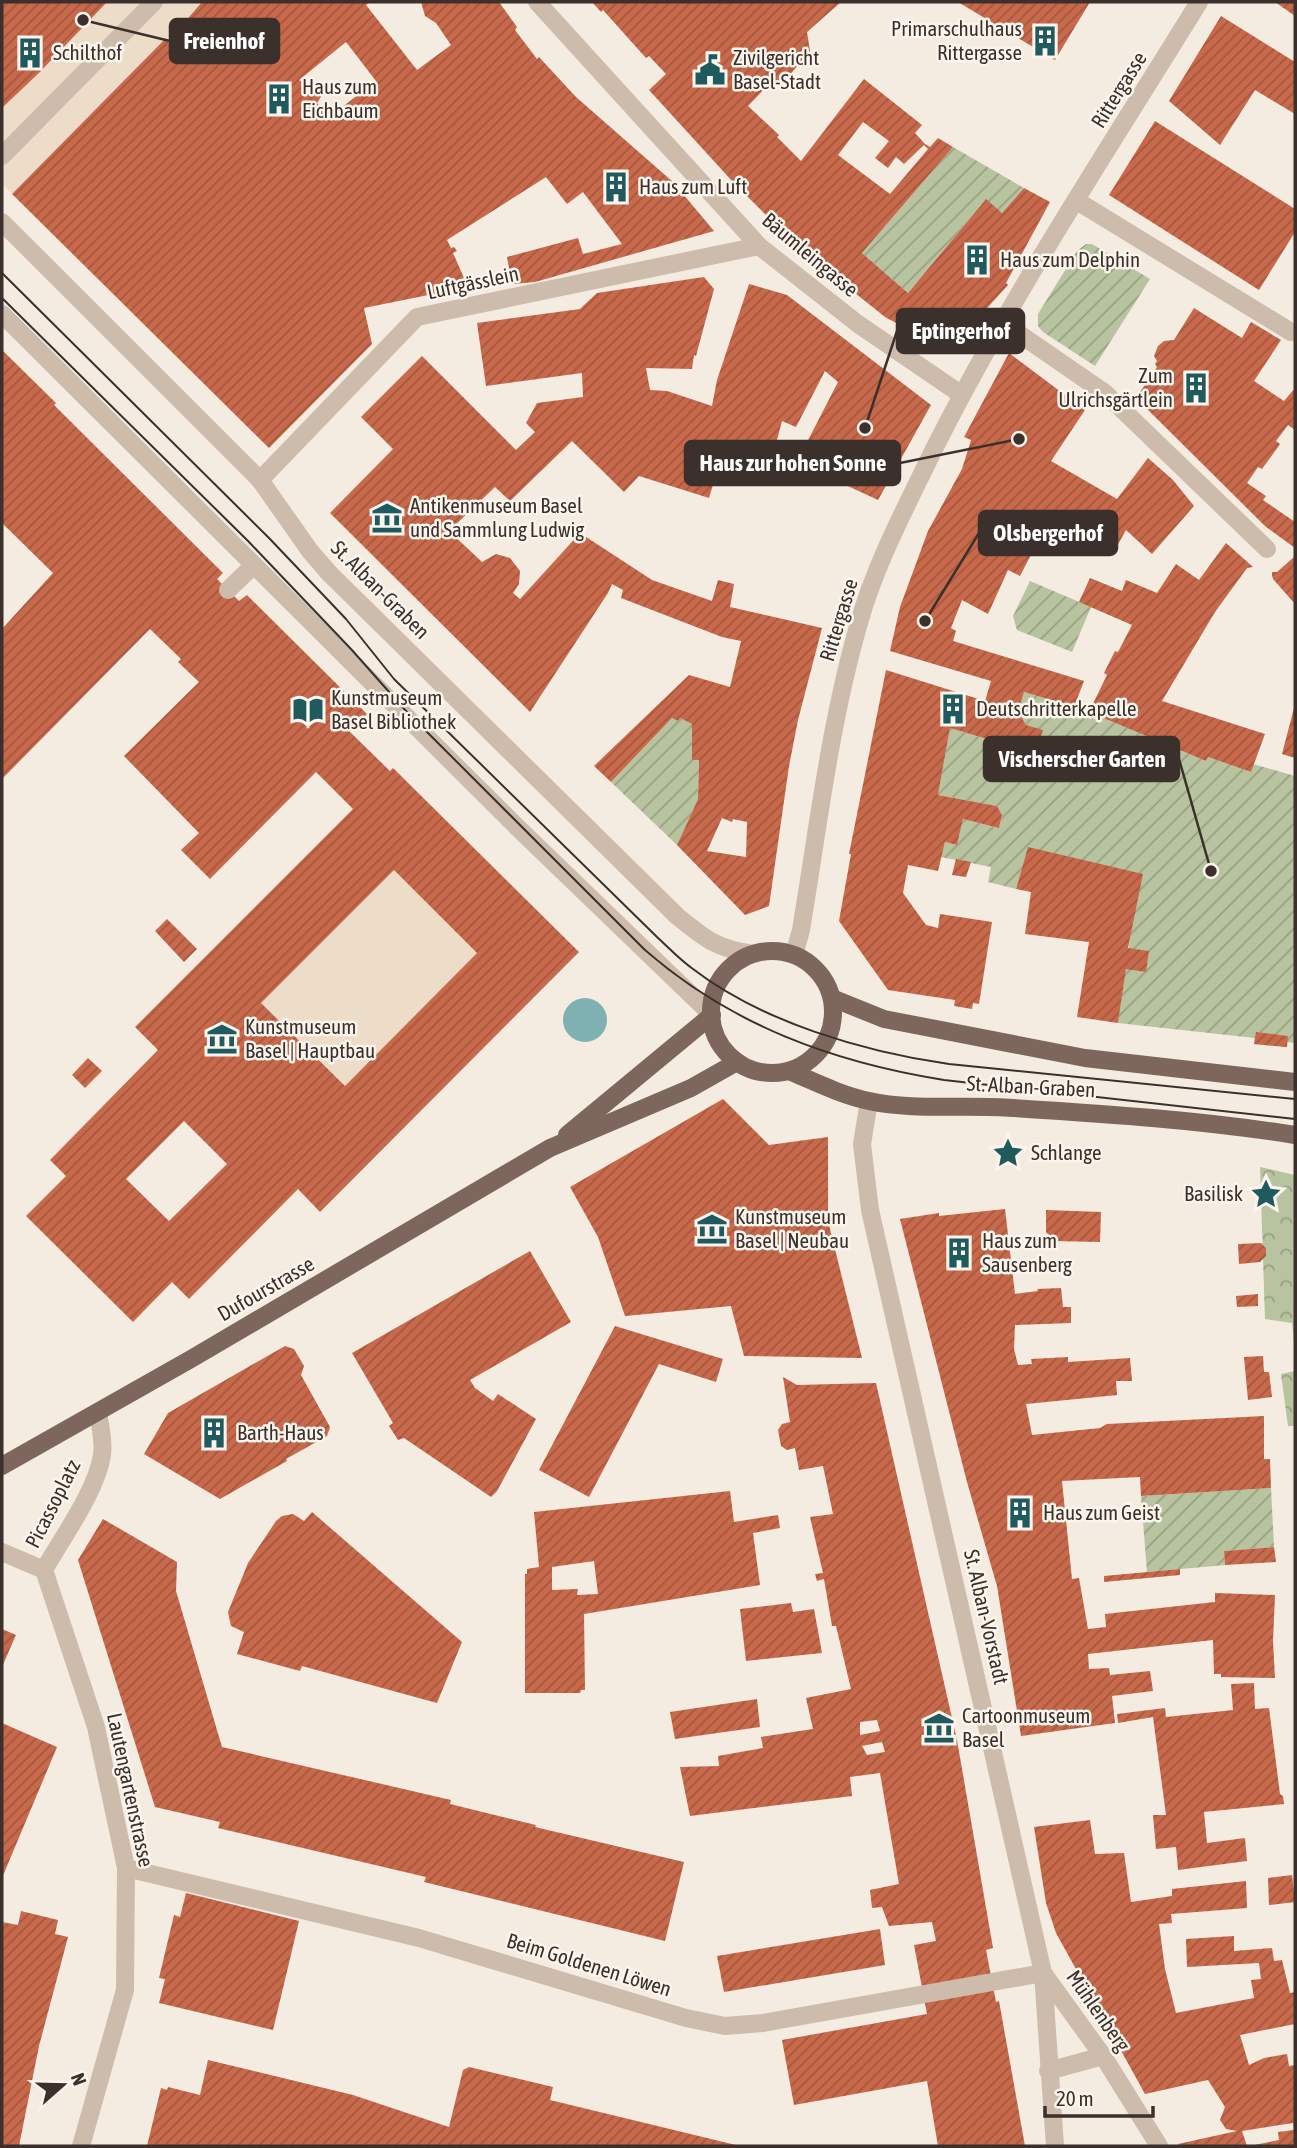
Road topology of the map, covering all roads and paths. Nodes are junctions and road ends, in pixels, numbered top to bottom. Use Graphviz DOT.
graph roads {
  1 [pos="154,2"];
  2 [pos="537,2"];
  3 [pos="1199,2"];
  4 [pos="2,156"];
  5 [pos="1077,201"];
  6 [pos="2,222"];
  7 [pos="759,246"];
  8 [pos="2,314"];
  9 [pos="1002,323"];
  10 [pos="1291,332"];
  11 [pos="962,395"];
  12 [pos="260,480"];
  13 [pos="1267,549"];
  14 [pos="254,565"];
  15 [pos="228,590"];
  16 [pos="754,954"];
  17 [pos="793,955"];
  18 [pos="832,998"];
  19 [pos="712,1015"];
  20 [pos="737,1062"];
  21 [pos="789,1071"];
  22 [pos="1289,1081"];
  23 [pos="869,1101"];
  24 [pos="1295,1135"];
  25 [pos="550,1148"];
  26 [pos="98,1412"];
  27 [pos="2,1466"];
  28 [pos="2,1552"];
  29 [pos="44,1570"];
  30 [pos="126,1868"];
  31 [pos="1043,1973"];
  32 [pos="1103,2056"];
  33 [pos="1048,2071"];
  34 [pos="81,2146"];
  35 [pos="1055,2146"];
  36 [pos="1159,2146"];
  1 -- 4 [label="street"];
  2 -- 7 [label="street, Bäumleingasse"];
  3 -- 5 [label="street, Rittergasse"];
  5 -- 9 [label="street, Rittergasse"];
  5 -- 10 [label="street"];
  6 -- 12 [label="street, St. Alban-Graben"];
  7 -- 11 [label="street, Bäumleingasse"];
  7 -- 12 [label="street, Luftgässlein"];
  8 -- 14 [label="street"];
  9 -- 11 [label="street, Rittergasse"];
  9 -- 13 [label="street"];
  11 -- 17 [label="street, Rittergasse"];
  12 -- 16 [label="street, St. Alban-Graben"];
  14 -- 15 [label="street"];
  14 -- 19 [label="street"];
  16 -- 17 [label="main road"];
  16 -- 19 [label="main road"];
  17 -- 18 [label="main road"];
  18 -- 21 [label="main road"];
  18 -- 22 [label="main road, St. Alban-Graben"];
  19 -- 20 [label="main road"];
  19 -- 25 [label="main road, Dufourstrasse"];
  20 -- 21 [label="main road"];
  20 -- 25 [label="main road, Dufourstrasse"];
  21 -- 23 [label="main road, St. Alban-Graben"];
  23 -- 24 [label="main road, St. Alban-Graben"];
  23 -- 31 [label="street, St. Alban-Vorstadt"];
  25 -- 26 [label="main road, Dufourstrasse"];
  26 -- 27 [label="main road, Dufourstrasse"];
  26 -- 29 [label="street, Picassoplatz"];
  28 -- 29 [label="street, Picassoplatz"];
  29 -- 30 [label="street, Lautengartenstrasse"];
  30 -- 31 [label="street, Beim Goldenen Löwen"];
  30 -- 34 [label="street, Lautengartenstrasse"];
  31 -- 32 [label="street, Mühlenberg"];
  31 -- 33 [label="street, St. Alban-Vorstadt"];
  32 -- 33 [label="street"];
  32 -- 36 [label="street, Mühlenberg"];
  33 -- 35 [label="street, St. Alban-Vorstadt"];
}
